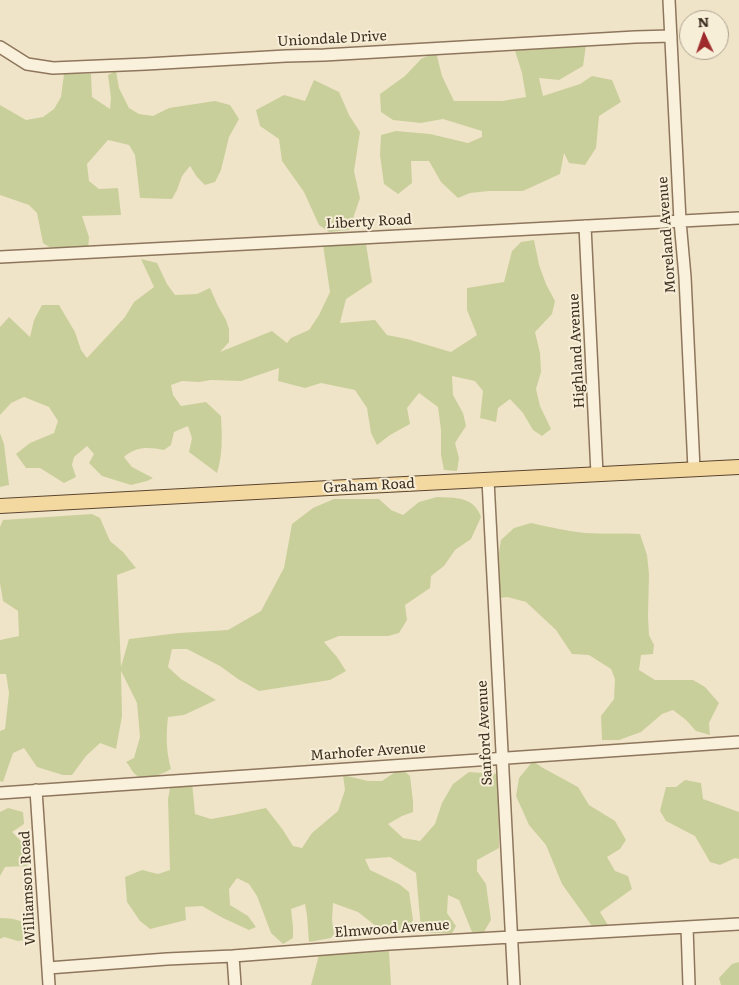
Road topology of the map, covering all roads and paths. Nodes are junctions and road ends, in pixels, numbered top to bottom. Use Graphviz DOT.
graph roads {
  1 [pos="669,0"];
  2 [pos="671,36"];
  3 [pos="0,47"];
  4 [pos="739,218"];
  5 [pos="680,221"];
  6 [pos="585,226"];
  7 [pos="0,257"];
  8 [pos="739,467"];
  9 [pos="694,469"];
  10 [pos="597,474"];
  11 [pos="488,480"];
  12 [pos="0,506"];
  13 [pos="739,742"];
  14 [pos="501,758"];
  15 [pos="36,790"];
  16 [pos="0,792"];
  17 [pos="739,924"];
  18 [pos="687,927"];
  19 [pos="511,937"];
  20 [pos="233,956"];
  21 [pos="48,968"];
  22 [pos="49,985"];
  23 [pos="235,985"];
  24 [pos="514,985"];
  25 [pos="689,985"];
  1 -- 2 [label="street, Moreland Avenue"];
  2 -- 3 [label="street, Uniondale Drive"];
  2 -- 5 [label="street, Moreland Avenue"];
  4 -- 5 [label="street, Liberty Road"];
  5 -- 6 [label="street, Liberty Road"];
  5 -- 9 [label="street, Moreland Avenue"];
  6 -- 7 [label="street, Liberty Road"];
  6 -- 10 [label="street, Highland Avenue"];
  8 -- 9 [label="main road, Graham Road"];
  9 -- 10 [label="main road, Graham Road"];
  10 -- 11 [label="main road, Graham Road"];
  11 -- 12 [label="main road, Graham Road"];
  11 -- 14 [label="street, Sanford Avenue"];
  13 -- 14 [label="street, Marhofer Avenue"];
  14 -- 15 [label="street, Marhofer Avenue"];
  14 -- 19 [label="street, Sanford Avenue"];
  15 -- 16 [label="street, Marhofer Avenue"];
  15 -- 21 [label="street, Williamson Road"];
  17 -- 18 [label="street, Elmwood Avenue"];
  18 -- 19 [label="street, Elmwood Avenue"];
  18 -- 25 [label="street"];
  19 -- 20 [label="street, Elmwood Avenue"];
  19 -- 24 [label="street, Sanford Avenue"];
  20 -- 21 [label="street, Elmwood Avenue"];
  20 -- 23 [label="street"];
  21 -- 22 [label="street, Williamson Road"];
}
